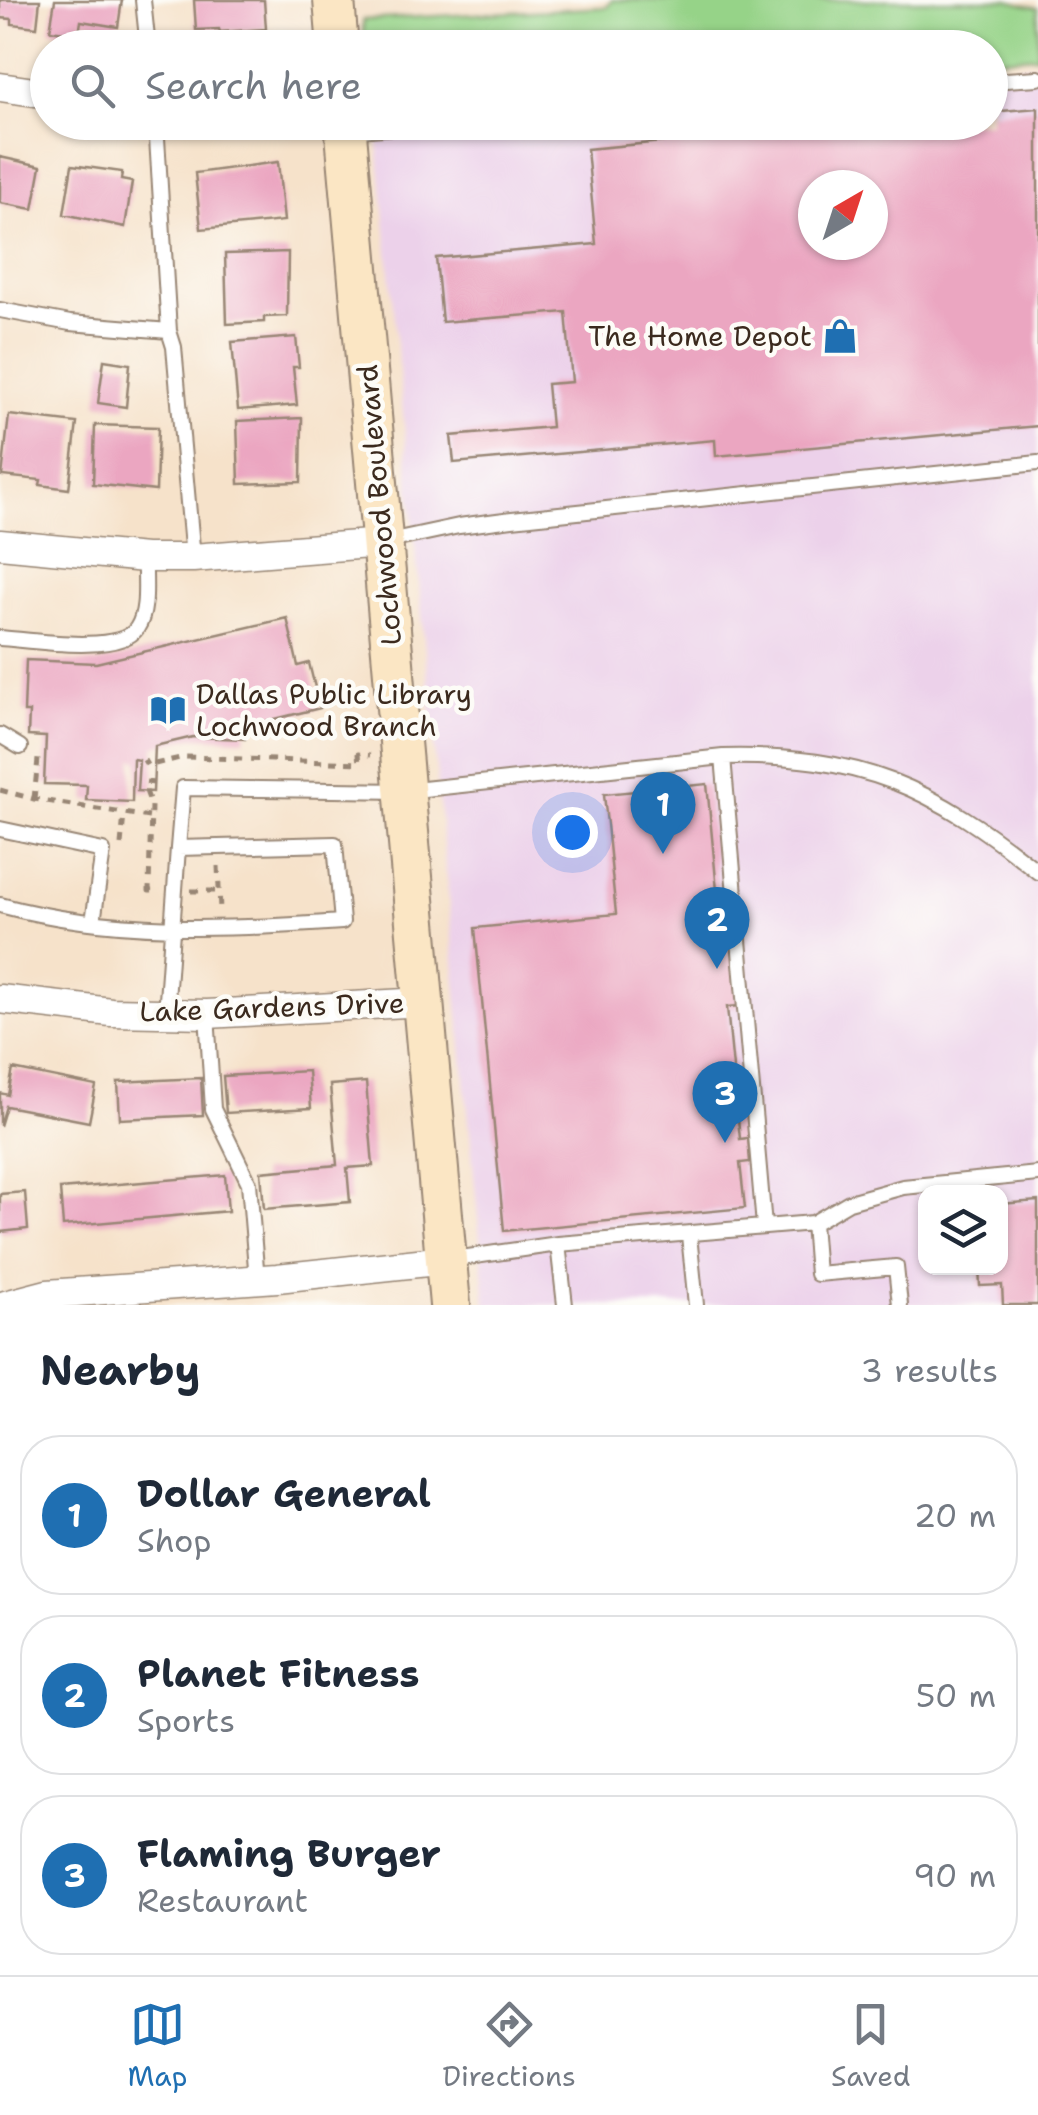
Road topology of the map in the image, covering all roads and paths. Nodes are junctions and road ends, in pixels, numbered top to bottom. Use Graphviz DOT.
graph roads {
  1 [pos="143,0"];
  2 [pos="334,0"];
  3 [pos="146,30"];
  4 [pos="336,30"];
  5 [pos="1038,78"];
  6 [pos="1008,80"];
  7 [pos="0,87"];
  8 [pos="30,91"];
  9 [pos="157,140"];
  10 [pos="346,140"];
  11 [pos="0,310"];
  12 [pos="169,331"];
  13 [pos="1038,463"];
  14 [pos="382,543"];
  15 [pos="0,544"];
  16 [pos="145,558"];
  17 [pos="193,558"];
  18 [pos="0,638"];
  19 [pos="0,735"];
  20 [pos="20,748"];
  21 [pos="370,755"];
  22 [pos="723,757"];
  23 [pos="148,763"];
  24 [pos="38,775"];
  25 [pos="0,790"];
  26 [pos="405,791"];
  27 [pos="34,799"];
  28 [pos="150,818"];
  29 [pos="0,830"];
  30 [pos="178,848"];
  31 [pos="218,848"];
  32 [pos="1038,872"];
  33 [pos="0,905"];
  34 [pos="93,922"];
  35 [pos="172,928"];
  36 [pos="220,928"];
  37 [pos="0,999"];
  38 [pos="424,1002"];
  39 [pos="166,1014"];
  40 [pos="207,1014"];
  41 [pos="1038,1174"];
  42 [pos="813,1223"];
  43 [pos="764,1226"];
  44 [pos="689,1235"];
  45 [pos="558,1244"];
  46 [pos="446,1260"];
  47 [pos="257,1280"];
  48 [pos="5,1305"];
  49 [pos="450,1305"];
  50 [pos="564,1305"];
  51 [pos="696,1305"];
  52 [pos="900,1305"];
  1 -- 3 [label="lane"];
  2 -- 4 [label="street"];
  5 -- 6 [label="lane"];
  7 -- 8 [label="street"];
  9 -- 12 [label="lane"];
  10 -- 14 [label="street, Lochwood Boulevard"];
  11 -- 12 [label="lane"];
  12 -- 17 [label="lane"];
  13 -- 14 [label="lane"];
  14 -- 17 [label="street"];
  14 -- 26 [label="street, Lochwood Boulevard"];
  15 -- 16 [label="street"];
  16 -- 17 [label="street"];
  16 -- 18 [label="lane"];
  19 -- 20 [label="lane"];
  21 -- 23 [label="path"];
  22 -- 26 [label="lane"];
  22 -- 32 [label="lane"];
  22 -- 43 [label="lane"];
  24 -- 27 [label="path"];
  25 -- 27 [label="path"];
  26 -- 30 [label="lane"];
  26 -- 38 [label="street, Lochwood Boulevard"];
  27 -- 28 [label="path"];
  29 -- 34 [label="lane"];
  30 -- 31 [label="lane"];
  30 -- 35 [label="lane"];
  31 -- 36 [label="path"];
  31 -- 36 [label="lane"];
  33 -- 34 [label="lane"];
  34 -- 35 [label="lane"];
  35 -- 36 [label="lane"];
  35 -- 39 [label="lane"];
  37 -- 39 [label="street, Lake Gardens Drive"];
  38 -- 40 [label="street, Lake Gardens Drive"];
  38 -- 46 [label="street, Lochwood Boulevard"];
  39 -- 40 [label="street, Lake Gardens Drive"];
  40 -- 47 [label="lane"];
  41 -- 42 [label="lane"];
  42 -- 43 [label="lane"];
  42 -- 52 [label="lane"];
  43 -- 44 [label="lane"];
  44 -- 45 [label="lane"];
  44 -- 51 [label="lane"];
  45 -- 46 [label="lane"];
  45 -- 50 [label="lane"];
  46 -- 47 [label="street"];
  46 -- 49 [label="street, Lochwood Boulevard"];
  47 -- 48 [label="street"];
}
